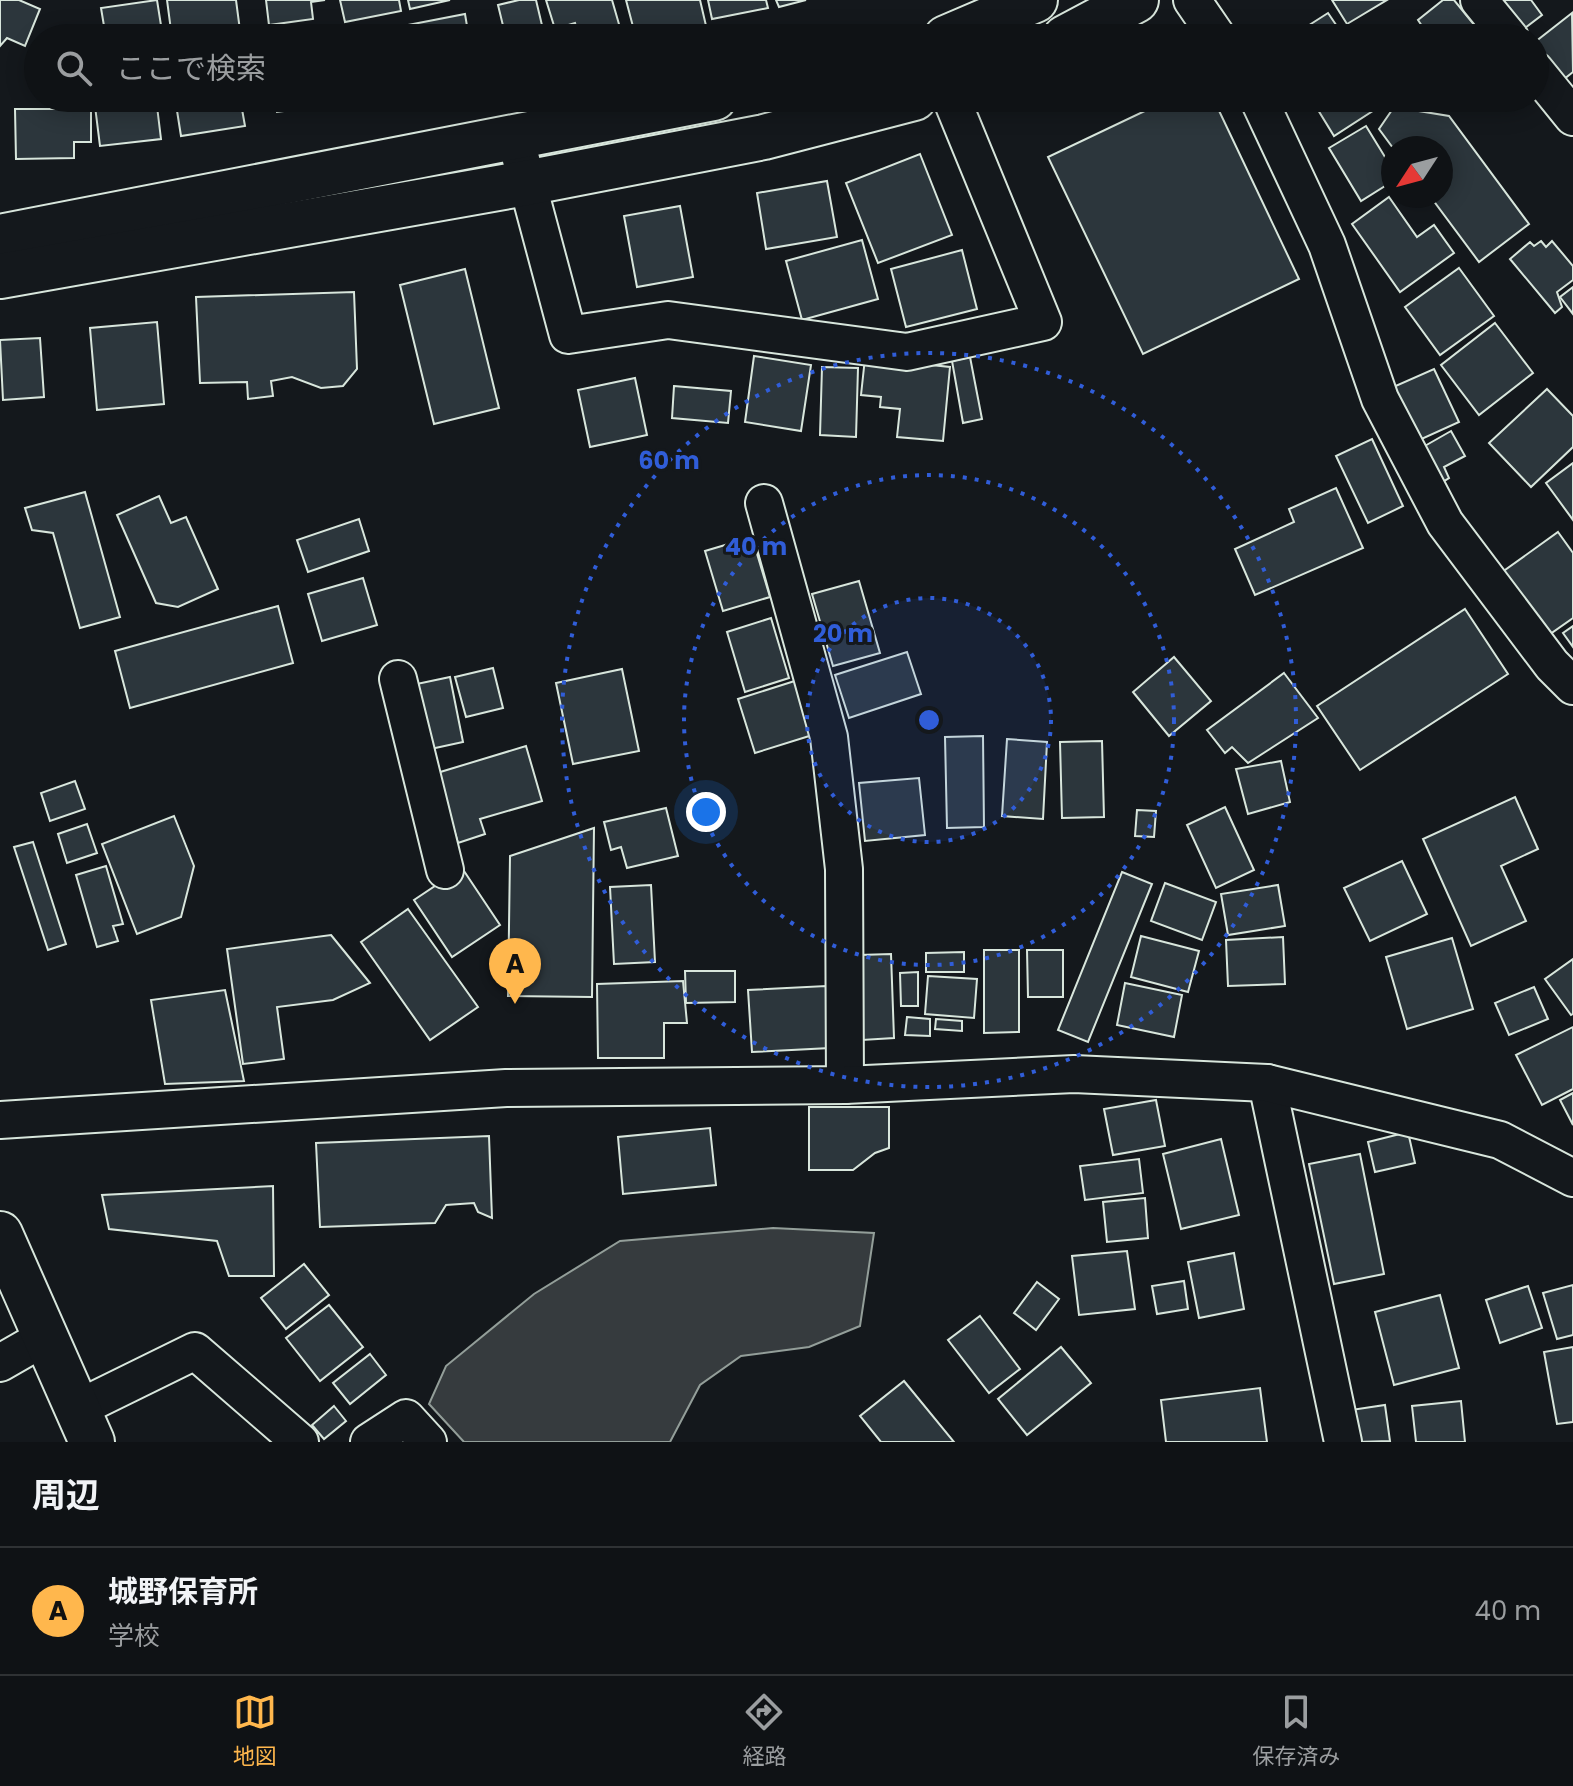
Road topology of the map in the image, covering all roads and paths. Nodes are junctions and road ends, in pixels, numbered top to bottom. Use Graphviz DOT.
graph roads {
  1 [pos="1035,0"];
  2 [pos="1136,0"];
  3 [pos="1192,0"];
  4 [pos="1479,0"];
  5 [pos="979,24"];
  6 [pos="1091,24"];
  7 [pos="1208,24"];
  8 [pos="1499,24"];
  9 [pos="1549,87"];
  10 [pos="643,112"];
  11 [pos="860,112"];
  12 [pos="957,112"];
  13 [pos="1265,112"];
  14 [pos="1573,117"];
  15 [pos="515,137"];
  16 [pos="526,183"];
  17 [pos="0,237"];
  18 [pos="0,276"];
  19 [pos="764,503"];
  20 [pos="398,679"];
  21 [pos="1573,686"];
  22 [pos="445,870"];
  23 [pos="1267,1083"];
  24 [pos="845,1085"];
  25 [pos="0,1120"];
  26 [pos="1573,1178"];
  27 [pos="0,1234"];
  28 [pos="47,1336"];
  29 [pos="0,1363"];
  30 [pos="86,1425"];
  31 [pos="300,1442"];
  32 [pos="369,1442"];
  33 [pos="428,1442"];
  34 [pos="1343,1442"];
  1 -- 5 [label="street"];
  2 -- 6 [label="street"];
  3 -- 7 [label="street"];
  4 -- 8 [label="street"];
  9 -- 14 [label="street"];
  10 -- 15 [label="street"];
  11 -- 16 [label="street"];
  12 -- 16 [label="street"];
  13 -- 21 [label="street"];
  15 -- 16 [label="street"];
  15 -- 17 [label="street"];
  16 -- 18 [label="street"];
  19 -- 24 [label="street"];
  20 -- 22 [label="street"];
  23 -- 24 [label="street"];
  23 -- 26 [label="street"];
  23 -- 34 [label="street"];
  24 -- 25 [label="street"];
  27 -- 28 [label="street"];
  28 -- 29 [label="street"];
  28 -- 30 [label="street"];
  30 -- 31 [label="street"];
  32 -- 33 [label="street"];
}
